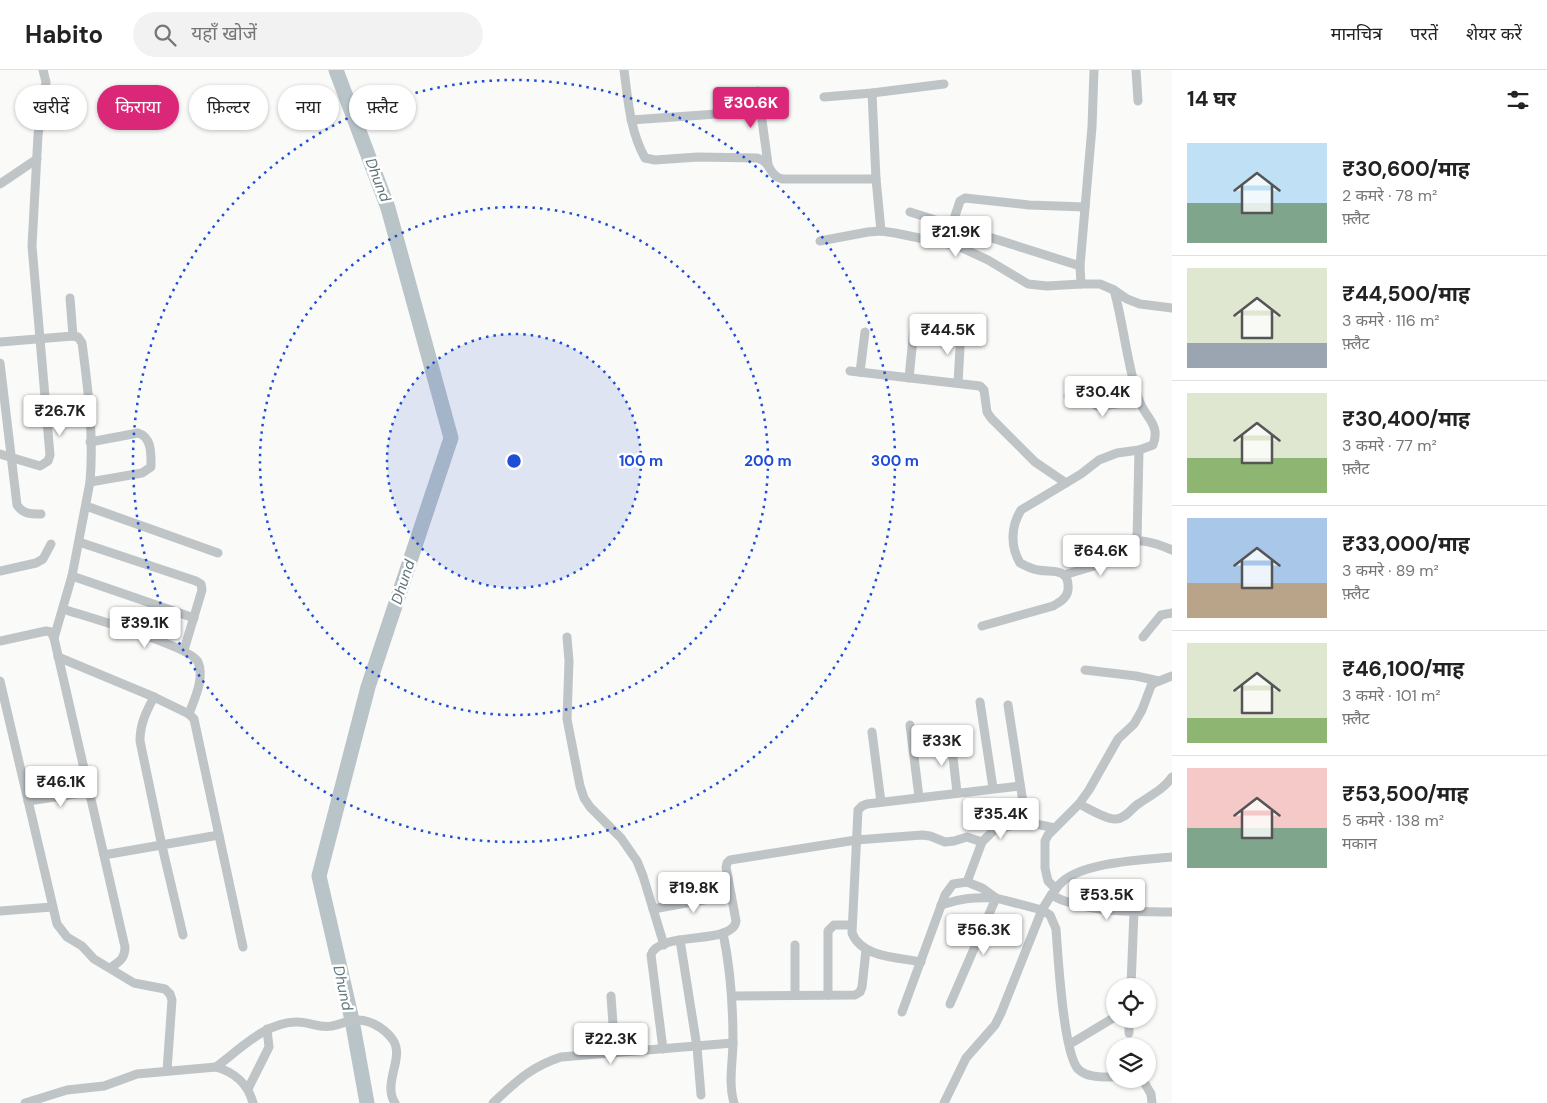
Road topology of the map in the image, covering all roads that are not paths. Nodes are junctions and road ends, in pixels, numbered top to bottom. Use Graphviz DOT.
graph roads {
  1 [pos="43,70"];
  2 [pos="624,70"];
  3 [pos="1094,70"];
  4 [pos="1136,70"];
  5 [pos="944,84"];
  6 [pos="758,91"];
  7 [pos="872,94"];
  8 [pos="824,97"];
  9 [pos="1138,101"];
  10 [pos="760,112"];
  11 [pos="632,120"];
  12 [pos="37,159"];
  13 [pos="768,164"];
  14 [pos="876,179"];
  15 [pos="0,184"];
  16 [pos="1085,207"];
  17 [pos="910,212"];
  18 [pos="952,225"];
  19 [pos="881,231"];
  20 [pos="820,241"];
  21 [pos="1080,266"];
  22 [pos="1080,284"];
  23 [pos="1114,290"];
  24 [pos="70,298"];
  25 [pos="1172,308"];
  26 [pos="914,328"];
  27 [pos="961,330"];
  28 [pos="865,332"];
  29 [pos="73,336"];
  30 [pos="40,339"];
  31 [pos="0,342"];
  32 [pos="0,363"];
  33 [pos="850,371"];
  34 [pos="860,372"];
  35 [pos="909,378"];
  36 [pos="958,383"];
  37 [pos="1068,396"];
  38 [pos="1139,401"];
  39 [pos="90,442"];
  40 [pos="1139,450"];
  41 [pos="0,454"];
  42 [pos="11,458"];
  43 [pos="90,482"];
  44 [pos="1066,483"];
  45 [pos="86,506"];
  46 [pos="41,514"];
  47 [pos="1137,541"];
  48 [pos="79,542"];
  49 [pos="51,544"];
  50 [pos="1172,550"];
  51 [pos="218,553"];
  52 [pos="0,571"];
  53 [pos="1064,575"];
  54 [pos="72,576"];
  55 [pos="63,609"];
  56 [pos="1172,612"];
  57 [pos="194,618"];
  58 [pos="982,626"];
  59 [pos="567,637"];
  60 [pos="1143,637"];
  61 [pos="54,638"];
  62 [pos="0,641"];
  63 [pos="184,650"];
  64 [pos="58,657"];
  65 [pos="1085,670"];
  66 [pos="1172,676"];
  67 [pos="0,681"];
  68 [pos="1159,681"];
  69 [pos="154,697"];
  70 [pos="980,702"];
  71 [pos="1008,705"];
  72 [pos="3,710"];
  73 [pos="189,714"];
  74 [pos="910,725"];
  75 [pos="872,732"];
  76 [pos="950,740"];
  77 [pos="1172,777"];
  78 [pos="1020,786"];
  79 [pos="993,788"];
  80 [pos="89,792"];
  81 [pos="957,792"];
  82 [pos="919,797"];
  83 [pos="28,801"];
  84 [pos="881,802"];
  85 [pos="1079,804"];
  86 [pos="1026,822"];
  87 [pos="1055,828"];
  88 [pos="219,835"];
  89 [pos="856,840"];
  90 [pos="982,842"];
  91 [pos="162,846"];
  92 [pos="104,855"];
  93 [pos="1172,857"];
  94 [pos="967,882"];
  95 [pos="1051,887"];
  96 [pos="731,896"];
  97 [pos="996,898"];
  98 [pos="941,905"];
  99 [pos="52,906"];
  100 [pos="653,909"];
  101 [pos="1038,909"];
  102 [pos="1134,911"];
  103 [pos="0,912"];
  104 [pos="1172,912"];
  105 [pos="851,925"];
  106 [pos="723,934"];
  107 [pos="183,935"];
  108 [pos="680,940"];
  109 [pos="664,944"];
  110 [pos="795,945"];
  111 [pos="243,947"];
  112 [pos="866,950"];
  113 [pos="921,962"];
  114 [pos="110,968"];
  115 [pos="1131,978"];
  116 [pos="611,996"];
  117 [pos="733,996"];
  118 [pos="795,996"];
  119 [pos="828,996"];
  120 [pos="950,1004"];
  121 [pos="902,1012"];
  122 [pos="1106,1022"];
  123 [pos="1129,1028"];
  124 [pos="267,1030"];
  125 [pos="1129,1033"];
  126 [pos="733,1042"];
  127 [pos="1070,1044"];
  128 [pos="696,1047"];
  129 [pos="662,1049"];
  130 [pos="615,1053"];
  131 [pos="216,1067"];
  132 [pos="167,1071"];
  133 [pos="1106,1077"];
  134 [pos="1148,1088"];
  135 [pos="248,1089"];
  136 [pos="701,1095"];
  137 [pos="25,1103"];
  138 [pos="252,1103"];
  139 [pos="395,1103"];
  140 [pos="493,1103"];
  141 [pos="734,1103"];
  142 [pos="944,1103"];
  143 [pos="1152,1103"];
  1 -- 12 [label="street"];
  2 -- 11 [label="street"];
  3 -- 16 [label="street"];
  4 -- 9 [label="street"];
  5 -- 7 [label="street"];
  6 -- 10 [label="street"];
  7 -- 8 [label="street"];
  7 -- 14 [label="street"];
  10 -- 11 [label="street"];
  10 -- 13 [label="street"];
  11 -- 13 [label="street"];
  12 -- 15 [label="street"];
  12 -- 30 [label="street"];
  13 -- 14 [label="street"];
  14 -- 19 [label="street"];
  16 -- 18 [label="street"];
  16 -- 21 [label="street"];
  17 -- 18 [label="street"];
  18 -- 21 [label="street"];
  19 -- 20 [label="street"];
  19 -- 22 [label="street"];
  21 -- 22 [label="street"];
  22 -- 23 [label="street"];
  23 -- 25 [label="street"];
  23 -- 38 [label="street"];
  24 -- 29 [label="street"];
  26 -- 35 [label="street"];
  27 -- 36 [label="street"];
  28 -- 34 [label="street"];
  29 -- 30 [label="street"];
  29 -- 39 [label="street"];
  30 -- 31 [label="street"];
  30 -- 42 [label="street"];
  32 -- 42 [label="street"];
  33 -- 34 [label="street"];
  34 -- 35 [label="street"];
  35 -- 36 [label="street"];
  36 -- 44 [label="street"];
  37 -- 38 [label="street"];
  38 -- 40 [label="street"];
  39 -- 43 [label="street"];
  39 -- 43 [label="street"];
  40 -- 44 [label="street"];
  40 -- 47 [label="street"];
  41 -- 42 [label="street"];
  42 -- 46 [label="street"];
  43 -- 45 [label="street"];
  44 -- 53 [label="street"];
  45 -- 48 [label="street"];
  45 -- 51 [label="street"];
  47 -- 50 [label="street"];
  47 -- 53 [label="street"];
  48 -- 54 [label="street"];
  48 -- 57 [label="street"];
  49 -- 52 [label="street"];
  53 -- 58 [label="street"];
  54 -- 55 [label="street"];
  54 -- 57 [label="street"];
  55 -- 61 [label="street"];
  55 -- 63 [label="street"];
  56 -- 60 [label="street"];
  57 -- 63 [label="street"];
  59 -- 100 [label="street"];
  61 -- 62 [label="street"];
  61 -- 64 [label="street"];
  63 -- 73 [label="street"];
  64 -- 69 [label="street"];
  64 -- 80 [label="street"];
  65 -- 68 [label="street"];
  66 -- 68 [label="street"];
  67 -- 72 [label="street"];
  68 -- 85 [label="street"];
  69 -- 73 [label="street"];
  69 -- 91 [label="street"];
  70 -- 79 [label="street"];
  71 -- 78 [label="street"];
  72 -- 83 [label="street"];
  73 -- 88 [label="street"];
  74 -- 82 [label="street"];
  75 -- 84 [label="street"];
  76 -- 81 [label="street"];
  77 -- 85 [label="street"];
  78 -- 79 [label="street"];
  78 -- 86 [label="street"];
  79 -- 81 [label="street"];
  80 -- 83 [label="street"];
  80 -- 92 [label="street"];
  81 -- 82 [label="street"];
  82 -- 84 [label="street"];
  83 -- 99 [label="street"];
  84 -- 89 [label="street"];
  85 -- 87 [label="street"];
  86 -- 87 [label="street"];
  86 -- 90 [label="street"];
  87 -- 95 [label="street"];
  88 -- 91 [label="street"];
  88 -- 111 [label="street"];
  89 -- 90 [label="street"];
  89 -- 96 [label="street"];
  89 -- 105 [label="street"];
  90 -- 94 [label="street"];
  91 -- 92 [label="street"];
  91 -- 107 [label="street"];
  92 -- 114 [label="street"];
  93 -- 95 [label="street"];
  94 -- 97 [label="street"];
  94 -- 98 [label="street"];
  95 -- 101 [label="street"];
  95 -- 102 [label="street"];
  96 -- 100 [label="street"];
  96 -- 106 [label="street"];
  97 -- 98 [label="street"];
  97 -- 101 [label="street"];
  97 -- 120 [label="street"];
  98 -- 113 [label="street"];
  99 -- 103 [label="street"];
  99 -- 114 [label="street"];
  100 -- 109 [label="street"];
  101 -- 127 [label="street"];
  101 -- 142 [label="street"];
  102 -- 104 [label="street"];
  102 -- 115 [label="street"];
  105 -- 112 [label="street"];
  105 -- 119 [label="street"];
  106 -- 108 [label="street"];
  106 -- 117 [label="street"];
  108 -- 109 [label="street"];
  108 -- 128 [label="street"];
  109 -- 129 [label="street"];
  110 -- 118 [label="street"];
  112 -- 113 [label="street"];
  112 -- 119 [label="street"];
  113 -- 121 [label="street"];
  114 -- 132 [label="street"];
  116 -- 130 [label="street"];
  117 -- 118 [label="street"];
  117 -- 126 [label="street"];
  118 -- 119 [label="street"];
  122 -- 127 [label="street"];
  123 -- 125 [label="street"];
  124 -- 131 [label="street"];
  124 -- 135 [label="street"];
  124 -- 139 [label="street"];
  126 -- 128 [label="street"];
  126 -- 141 [label="street"];
  127 -- 133 [label="street"];
  128 -- 129 [label="street"];
  128 -- 136 [label="street"];
  129 -- 130 [label="street"];
  130 -- 140 [label="street"];
  131 -- 132 [label="street"];
  131 -- 135 [label="street"];
  132 -- 137 [label="street"];
  134 -- 143 [label="street"];
  135 -- 138 [label="street"];
}
